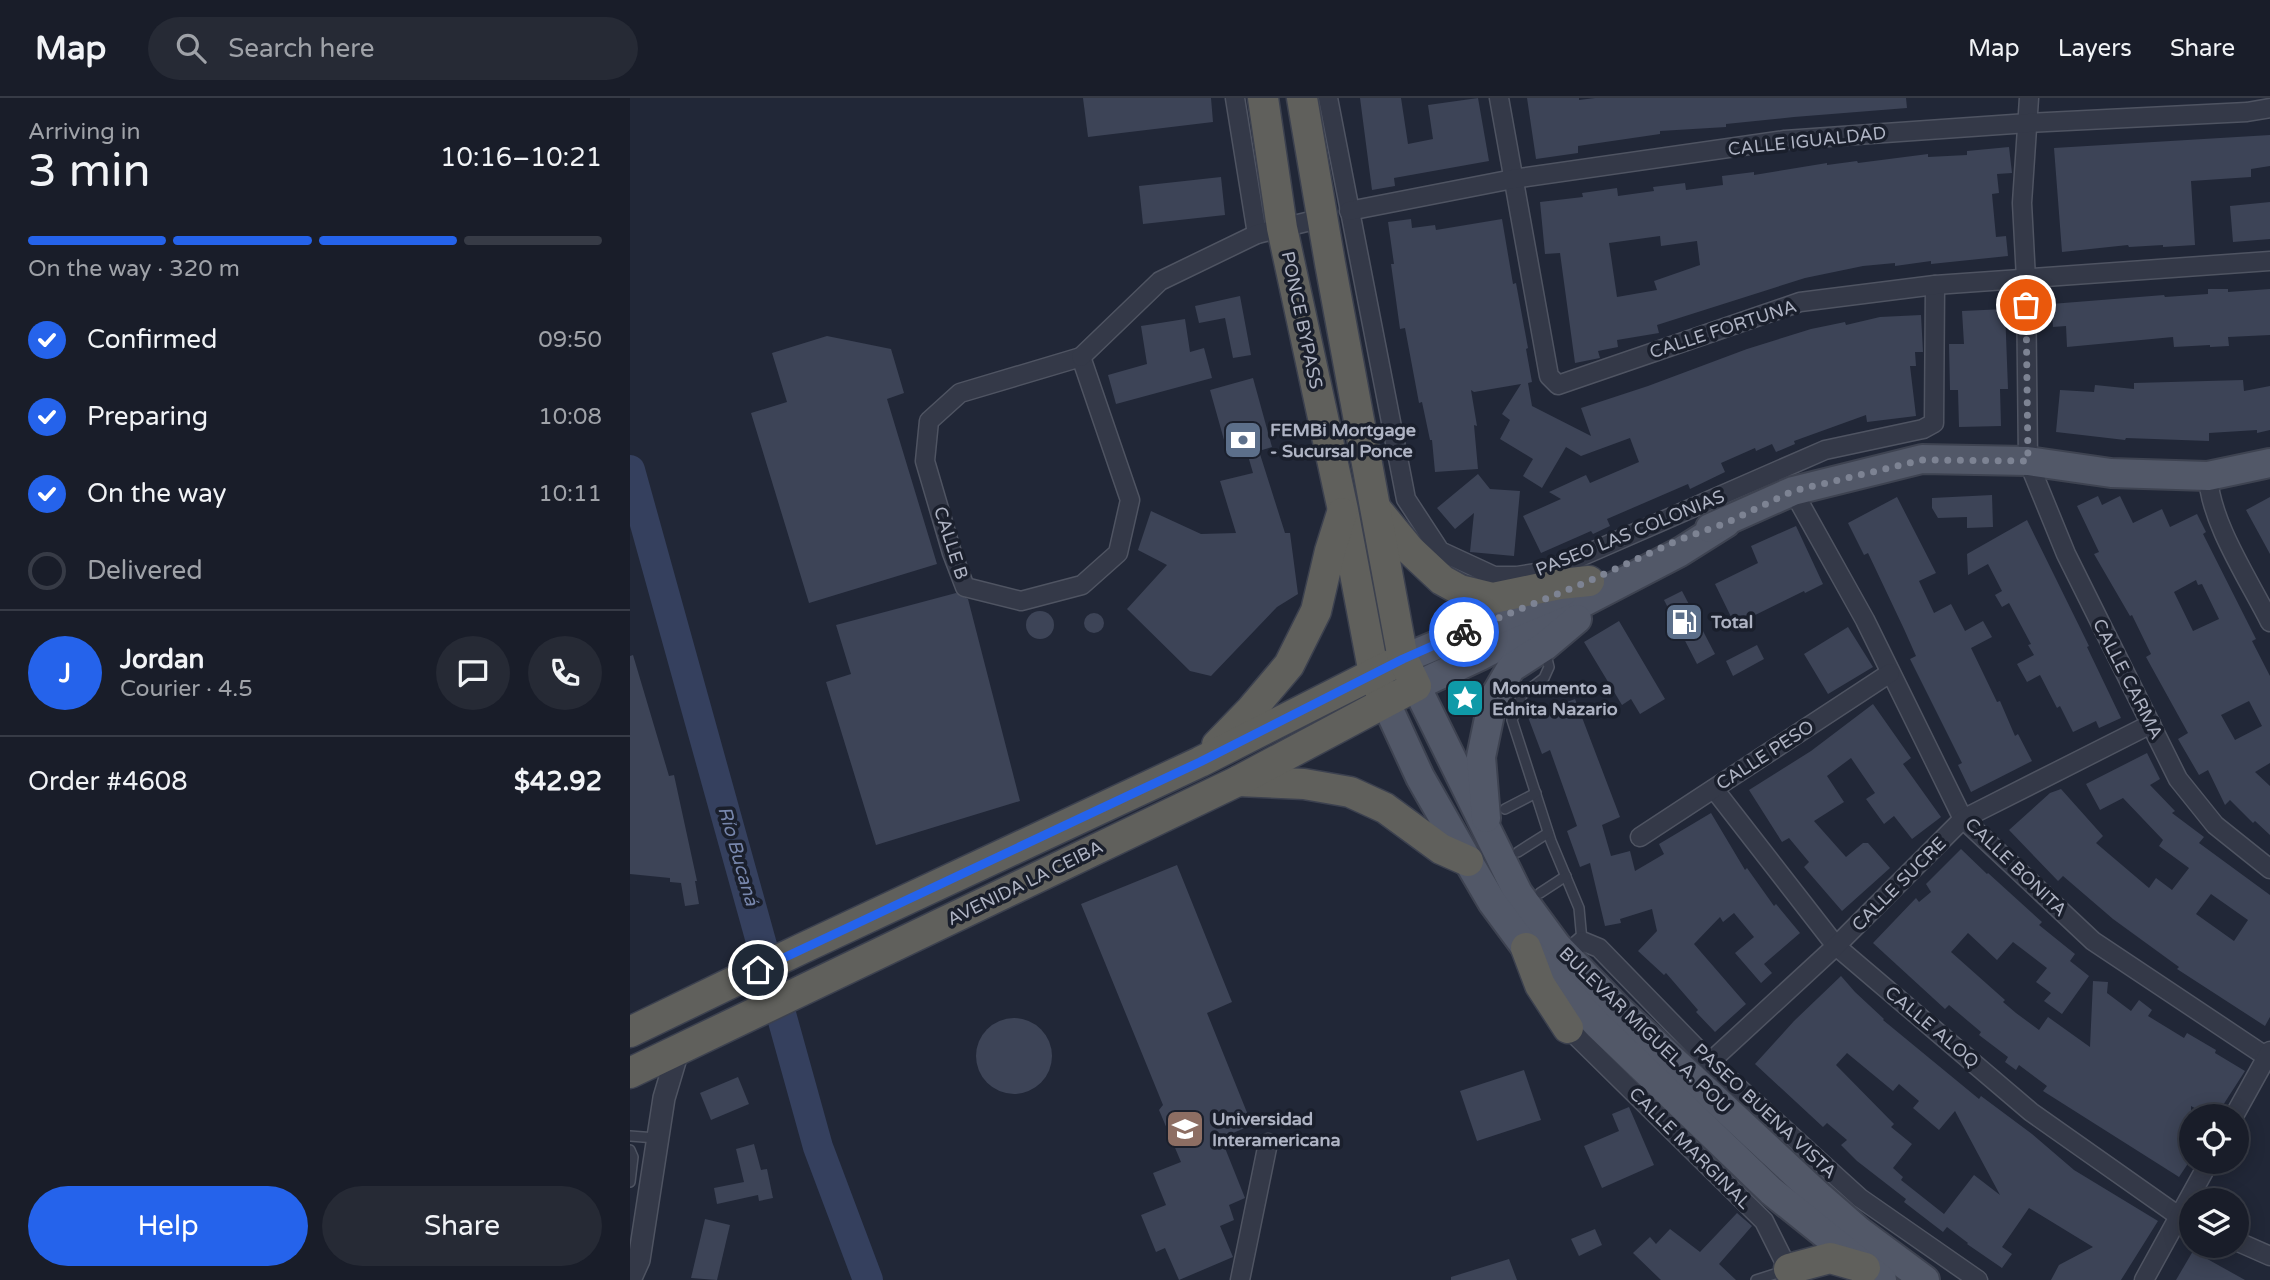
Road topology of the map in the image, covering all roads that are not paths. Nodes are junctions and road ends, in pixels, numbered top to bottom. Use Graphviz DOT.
graph roads {
  1 [pos="1235,98"];
  2 [pos="1263,98"];
  3 [pos="1302,98"];
  4 [pos="1328,98"];
  5 [pos="1499,98"];
  6 [pos="2029,98"];
  7 [pos="2270,108"];
  8 [pos="2028,122"];
  9 [pos="1513,179"];
  10 [pos="1336,214"];
  11 [pos="1269,231"];
  12 [pos="2270,261"];
  13 [pos="2026,279"];
  14 [pos="1935,285"];
  15 [pos="1081,357"];
  16 [pos="2028,461"];
  17 [pos="2270,463"];
  18 [pos="2208,476"];
  19 [pos="1793,491"];
  20 [pos="1375,508"];
  21 [pos="1343,510"];
  22 [pos="1593,588"];
  23 [pos="2270,622"];
  24 [pos="1545,646"];
  25 [pos="1403,659"];
  26 [pos="1890,673"];
  27 [pos="1374,674"];
  28 [pos="1416,686"];
  29 [pos="1386,703"];
  30 [pos="2151,724"];
  31 [pos="1200,762"];
  32 [pos="1238,781"];
  33 [pos="1714,789"];
  34 [pos="1536,793"];
  35 [pos="1505,809"];
  36 [pos="1963,819"];
  37 [pos="1548,833"];
  38 [pos="1488,835"];
  39 [pos="1640,837"];
  40 [pos="1517,852"];
  41 [pos="1468,861"];
  42 [pos="2270,869"];
  43 [pos="1566,876"];
  44 [pos="1540,892"];
  45 [pos="1836,946"];
  46 [pos="1526,948"];
  47 [pos="1574,948"];
  48 [pos="1568,1028"];
  49 [pos="630,1032"];
  50 [pos="681,1049"];
  51 [pos="2268,1054"];
  52 [pos="1710,1062"];
  53 [pos="630,1073"];
  54 [pos="2241,1104"];
  55 [pos="630,1136"];
  56 [pos="658,1139"];
  57 [pos="1268,1143"];
  58 [pos="630,1150"];
  59 [pos="630,1182"];
  60 [pos="2179,1215"];
  61 [pos="2179,1228"];
  62 [pos="2249,1247"];
  63 [pos="2270,1256"];
  64 [pos="1874,1274"];
  65 [pos="1791,1275"];
  66 [pos="630,1280"];
  67 [pos="1240,1280"];
  68 [pos="1756,1280"];
  69 [pos="1925,1280"];
  70 [pos="1978,1280"];
  71 [pos="2144,1280"];
  1 -- 11 [label="street"];
  2 -- 11 [label="highway, PONCE BYPASS"];
  3 -- 10 [label="highway, PONCE BYPASS"];
  4 -- 10 [label="street, PASEO LAS COLONIAS"];
  5 -- 9 [label="street, CALLE FORTUNA"];
  6 -- 8 [label="street"];
  7 -- 8 [label="street, CALLE IGUALDAD"];
  8 -- 9 [label="street, CALLE IGUALDAD"];
  8 -- 13 [label="street"];
  9 -- 10 [label="street, CALLE IGUALDAD"];
  9 -- 14 [label="street, CALLE FORTUNA"];
  10 -- 11 [label="street, CALLE B"];
  10 -- 14 [label="street, PASEO LAS COLONIAS"];
  10 -- 20 [label="highway, PONCE BYPASS"];
  11 -- 15 [label="street, CALLE B"];
  11 -- 21 [label="highway, PONCE BYPASS"];
  12 -- 13 [label="street, CALLE FORTUNA"];
  13 -- 14 [label="street, CALLE FORTUNA"];
  13 -- 16 [label="street"];
  15 -- 15 [label="street, CALLE B"];
  16 -- 18 [label="main road"];
  16 -- 19 [label="main road"];
  16 -- 30 [label="street, CALLE CARMA"];
  17 -- 18 [label="main road"];
  18 -- 23 [label="street"];
  19 -- 22 [label="main road"];
  19 -- 26 [label="street, CALLE BONITA"];
  20 -- 22 [label="highway"];
  20 -- 25 [label="highway, PONCE BYPASS"];
  21 -- 27 [label="highway, PONCE BYPASS"];
  21 -- 31 [label="highway"];
  22 -- 24 [label="main road"];
  22 -- 25 [label="main road"];
  22 -- 28 [label="main road"];
  24 -- 34 [label="lane"];
  24 -- 38 [label="main road"];
  25 -- 27 [label="highway, AVENIDA LA CEIBA"];
  25 -- 28 [label="highway, PONCE BYPASS"];
  26 -- 33 [label="street, CALLE PESO"];
  26 -- 36 [label="street, CALLE BONITA"];
  27 -- 29 [label="highway, PONCE BYPASS"];
  27 -- 31 [label="highway, AVENIDA LA CEIBA"];
  28 -- 29 [label="highway, AVENIDA LA CEIBA"];
  28 -- 38 [label="main road, BULEVAR MIGUEL A. POU"];
  29 -- 32 [label="highway, AVENIDA LA CEIBA"];
  29 -- 41 [label="main road, BULEVAR MIGUEL A. POU"];
  30 -- 36 [label="street, CALLE SUCRE"];
  30 -- 42 [label="street, CALLE CARMA"];
  31 -- 49 [label="highway, AVENIDA LA CEIBA"];
  32 -- 41 [label="highway"];
  32 -- 50 [label="highway, AVENIDA LA CEIBA"];
  33 -- 39 [label="street, CALLE PESO"];
  33 -- 45 [label="street, CALLE ALOQ"];
  34 -- 35 [label="lane"];
  34 -- 37 [label="lane"];
  36 -- 45 [label="street, CALLE SUCRE"];
  36 -- 51 [label="street, CALLE BONITA"];
  37 -- 40 [label="lane"];
  37 -- 43 [label="lane"];
  38 -- 47 [label="main road, BULEVAR MIGUEL A. POU"];
  41 -- 46 [label="main road, BULEVAR MIGUEL A. POU"];
  43 -- 44 [label="lane"];
  43 -- 47 [label="lane"];
  45 -- 52 [label="street, CALLE SUCRE"];
  45 -- 60 [label="street, CALLE ALOQ"];
  46 -- 48 [label="highway"];
  46 -- 64 [label="main road, BULEVAR MIGUEL A. POU"];
  47 -- 52 [label="street, PASEO BUENA VISTA"];
  47 -- 69 [label="main road, BULEVAR MIGUEL A. POU"];
  48 -- 65 [label="street, CALLE MARGINAL"];
  50 -- 53 [label="highway, AVENIDA LA CEIBA"];
  50 -- 56 [label="street"];
  51 -- 54 [label="street"];
  52 -- 70 [label="street, PASEO BUENA VISTA"];
  55 -- 56 [label="lane"];
  56 -- 66 [label="street"];
  57 -- 67 [label="street"];
  58 -- 59 [label="lane"];
  61 -- 71 [label="street"];
  62 -- 63 [label="street"];
  64 -- 65 [label="highway"];
  65 -- 68 [label="lane"];
}
